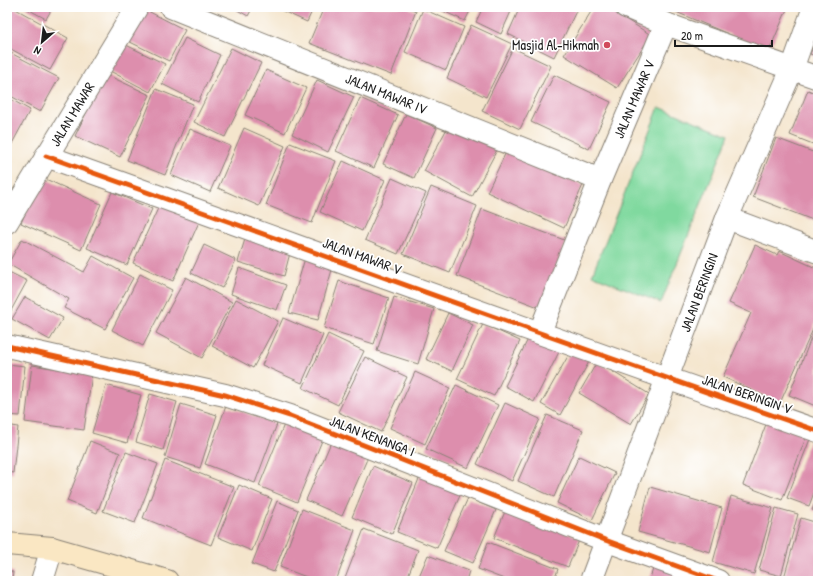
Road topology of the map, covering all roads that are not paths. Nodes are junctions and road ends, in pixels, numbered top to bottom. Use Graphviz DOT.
graph roads {
  1 [pos="137,7"];
  2 [pos="171,7"];
  3 [pos="626,7"];
  4 [pos="814,7"];
  5 [pos="666,24"];
  6 [pos="792,69"];
  7 [pos="818,78"];
  8 [pos="46,156"];
  9 [pos="600,180"];
  10 [pos="727,218"];
  11 [pos="7,222"];
  12 [pos="818,252"];
  13 [pos="540,332"];
  14 [pos="7,346"];
  15 [pos="668,380"];
  16 [pos="818,431"];
  17 [pos="605,540"];
  18 [pos="7,544"];
  19 [pos="52,548"];
  20 [pos="42,581"];
  21 [pos="166,581"];
  22 [pos="591,581"];
  23 [pos="718,581"];
  1 -- 8 [label="street, JALAN MAWAR"];
  2 -- 9 [label="street, JALAN MAWAR IV"];
  3 -- 5 [label="street"];
  4 -- 6 [label="street, JALAN BERINGIN"];
  5 -- 6 [label="street"];
  5 -- 9 [label="street, JALAN MAWAR V"];
  6 -- 7 [label="street"];
  6 -- 10 [label="street, JALAN BERINGIN"];
  8 -- 11 [label="street, JALAN MAWAR"];
  8 -- 13 [label="street, JALAN MAWAR V"];
  9 -- 13 [label="street, JALAN MAWAR V"];
  10 -- 12 [label="street"];
  10 -- 15 [label="street, JALAN BERINGIN"];
  13 -- 15 [label="street, JALAN MAWAR V"];
  14 -- 17 [label="street, JALAN KENANGA I"];
  15 -- 16 [label="street, JALAN BERINGIN V"];
  15 -- 17 [label="street, JALAN BERINGIN"];
  17 -- 22 [label="street, JALAN BERINGIN"];
  17 -- 23 [label="street, JALAN KENANGA I"];
  18 -- 19 [label="main road"];
  19 -- 20 [label="street"];
  19 -- 21 [label="main road"];
}
